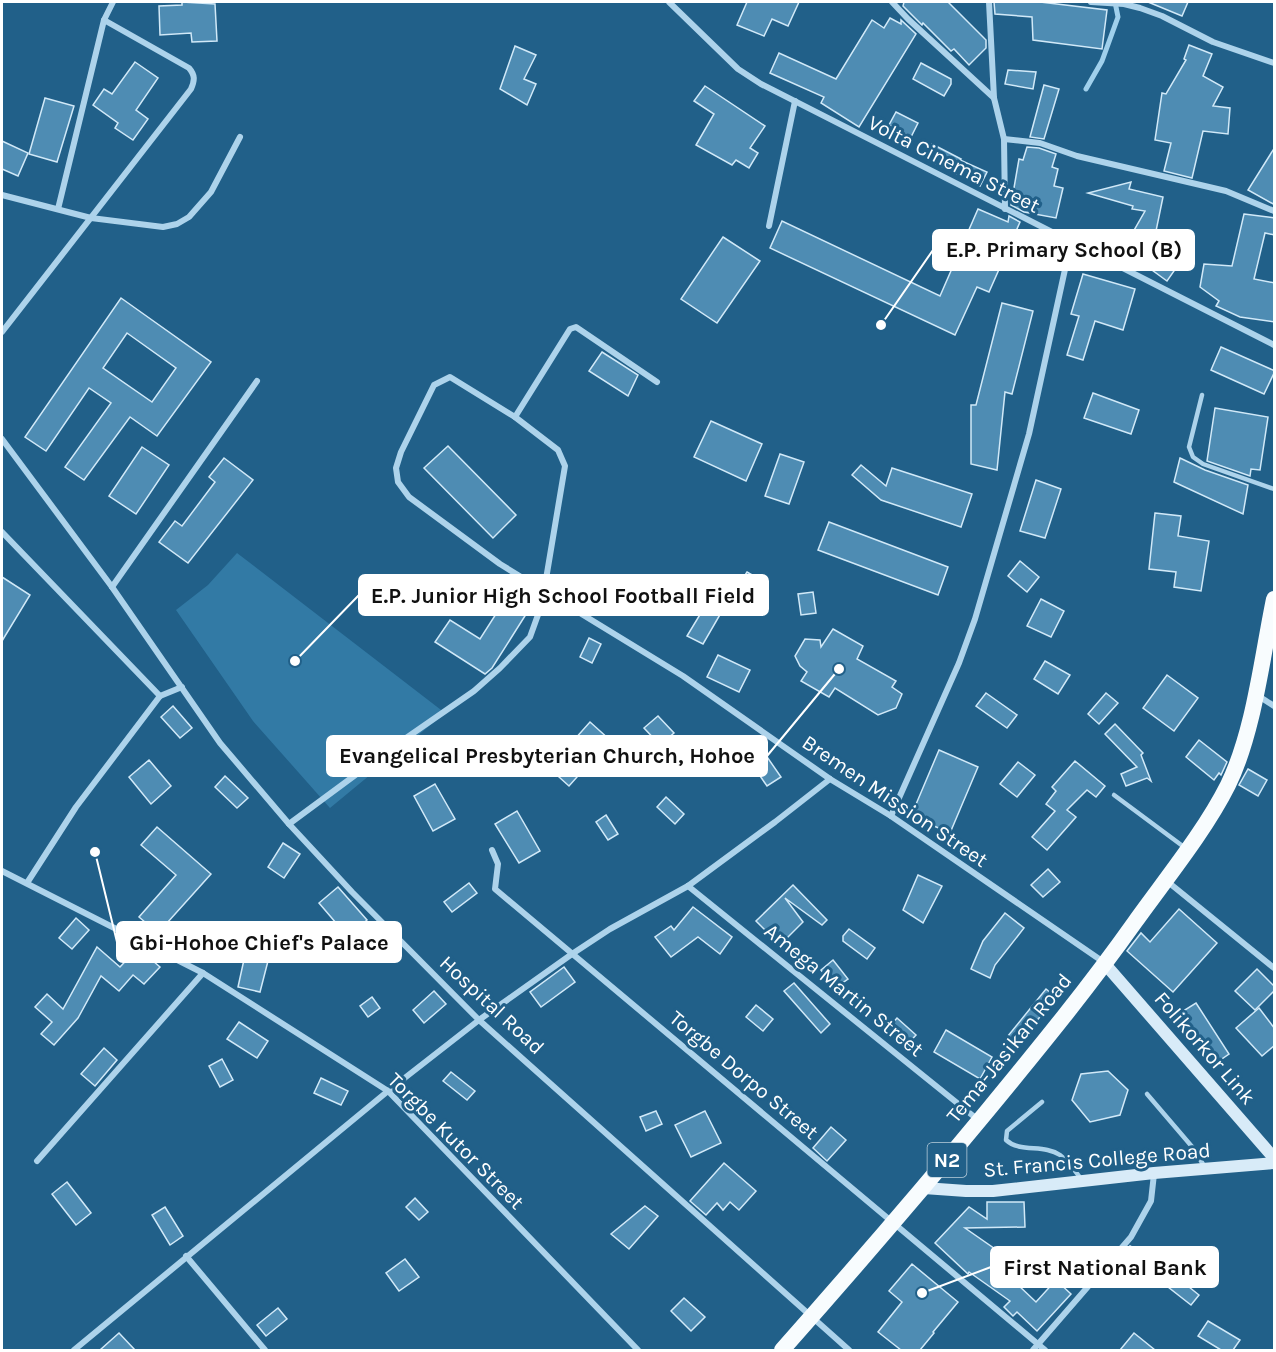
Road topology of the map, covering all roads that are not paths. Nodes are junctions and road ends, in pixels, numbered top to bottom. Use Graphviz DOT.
graph roads {
  1 [pos="113,2"];
  2 [pos="669,2"];
  3 [pos="892,2"];
  4 [pos="989,2"];
  5 [pos="1091,2"];
  6 [pos="104,20"];
  7 [pos="1275,63"];
  8 [pos="994,98"];
  9 [pos="795,101"];
  10 [pos="240,137"];
  11 [pos="1004,139"];
  12 [pos="2,195"];
  13 [pos="58,209"];
  14 [pos="1005,209"];
  15 [pos="1275,211"];
  16 [pos="91,218"];
  17 [pos="769,226"];
  18 [pos="1071,242"];
  19 [pos="2,332"];
  20 [pos="1275,345"];
  21 [pos="257,381"];
  22 [pos="657,382"];
  23 [pos="1202,394"];
  24 [pos="514,417"];
  25 [pos="2,439"];
  26 [pos="1275,489"];
  27 [pos="2,532"];
  28 [pos="112,587"];
  29 [pos="544,591"];
  30 [pos="1275,599"];
  31 [pos="182,687"];
  32 [pos="1255,694"];
  33 [pos="160,696"];
  34 [pos="1275,706"];
  35 [pos="830,779"];
  36 [pos="1114,795"];
  37 [pos="891,816"];
  38 [pos="289,824"];
  39 [pos="1187,849"];
  40 [pos="492,850"];
  41 [pos="2,871"];
  42 [pos="1165,879"];
  43 [pos="27,883"];
  44 [pos="688,886"];
  45 [pos="572,954"];
  46 [pos="1105,964"];
  47 [pos="1275,968"];
  48 [pos="203,974"];
  49 [pos="479,1020"];
  50 [pos="388,1091"];
  51 [pos="1147,1094"];
  52 [pos="1042,1102"];
  53 [pos="979,1120"];
  54 [pos="1275,1160"];
  55 [pos="37,1161"];
  56 [pos="1205,1169"];
  57 [pos="1154,1173"];
  58 [pos="1083,1181"];
  59 [pos="924,1188"];
  60 [pos="894,1222"];
  61 [pos="186,1256"];
  62 [pos="812,1317"];
  63 [pos="1035,1348"];
  64 [pos="74,1350"];
  65 [pos="265,1350"];
  66 [pos="638,1350"];
  67 [pos="782,1350"];
  68 [pos="849,1350"];
  69 [pos="1045,1350"];
  1 -- 6 [label="street"];
  2 -- 9 [label="street, Volta Cinema Street"];
  3 -- 8 [label="street"];
  4 -- 8 [label="street"];
  5 -- 7 [label="street"];
  6 -- 13 [label="street"];
  6 -- 16 [label="street"];
  8 -- 11 [label="street"];
  9 -- 14 [label="street, Volta Cinema Street"];
  9 -- 17 [label="street"];
  10 -- 16 [label="street"];
  11 -- 14 [label="street"];
  11 -- 15 [label="street"];
  12 -- 13 [label="street"];
  13 -- 16 [label="street"];
  14 -- 18 [label="street, Volta Cinema Street"];
  16 -- 19 [label="street"];
  18 -- 20 [label="street, Volta Cinema Street"];
  18 -- 37 [label="street"];
  21 -- 28 [label="street"];
  22 -- 24 [label="street"];
  23 -- 26 [label="lane"];
  24 -- 29 [label="street, Bremen Mission Street"];
  24 -- 29 [label="street, Bremen Mission Street"];
  25 -- 28 [label="street, Hospital Road"];
  27 -- 33 [label="street"];
  28 -- 31 [label="street, Hospital Road"];
  29 -- 35 [label="street, Bremen Mission Street"];
  29 -- 38 [label="street, Bremen Mission Street"];
  30 -- 32 [label="highway, N2"];
  31 -- 33 [label="street"];
  31 -- 38 [label="street, Hospital Road"];
  32 -- 34 [label="street"];
  32 -- 39 [label="highway, N2"];
  33 -- 43 [label="street"];
  35 -- 37 [label="street, Bremen Mission Street"];
  35 -- 44 [label="street"];
  36 -- 39 [label="lane"];
  37 -- 46 [label="street, Bremen Mission Street"];
  38 -- 49 [label="street, Hospital Road"];
  39 -- 42 [label="highway, N2"];
  40 -- 45 [label="street, Torgbe Dorpo Street"];
  41 -- 43 [label="street, Torgbe Kutor Street"];
  42 -- 46 [label="highway, N2"];
  42 -- 47 [label="street"];
  43 -- 48 [label="street, Torgbe Kutor Street"];
  44 -- 45 [label="street"];
  44 -- 53 [label="street, Amega Martin Street"];
  45 -- 49 [label="street"];
  45 -- 60 [label="street, Torgbe Dorpo Street"];
  46 -- 53 [label="highway, Tema-Jasikan Road / N2"];
  46 -- 54 [label="main road, Folikorkor Link"];
  48 -- 50 [label="street, Torgbe Kutor Street"];
  48 -- 55 [label="street"];
  49 -- 50 [label="street"];
  49 -- 62 [label="street, Hospital Road"];
  50 -- 61 [label="street"];
  50 -- 66 [label="street, Torgbe Kutor Street"];
  51 -- 56 [label="lane"];
  52 -- 58 [label="lane"];
  53 -- 59 [label="highway, Tema-Jasikan Road / N2"];
  54 -- 56 [label="main road, St. Francis College Road"];
  56 -- 57 [label="main road, St. Francis College Road"];
  57 -- 58 [label="main road, St. Francis College Road"];
  57 -- 63 [label="street"];
  58 -- 59 [label="main road, St. Francis College Road"];
  59 -- 60 [label="highway, Tema-Jasikan Road / N2"];
  60 -- 62 [label="highway, Tema-Jasikan Road / N2"];
  60 -- 63 [label="street, Torgbe Dorpo Street"];
  61 -- 64 [label="street"];
  61 -- 65 [label="street"];
  62 -- 67 [label="highway, Tema-Jasikan Road / N2"];
  62 -- 68 [label="street, Hospital Road"];
  63 -- 69 [label="street, Torgbe Dorpo Street"];
}
